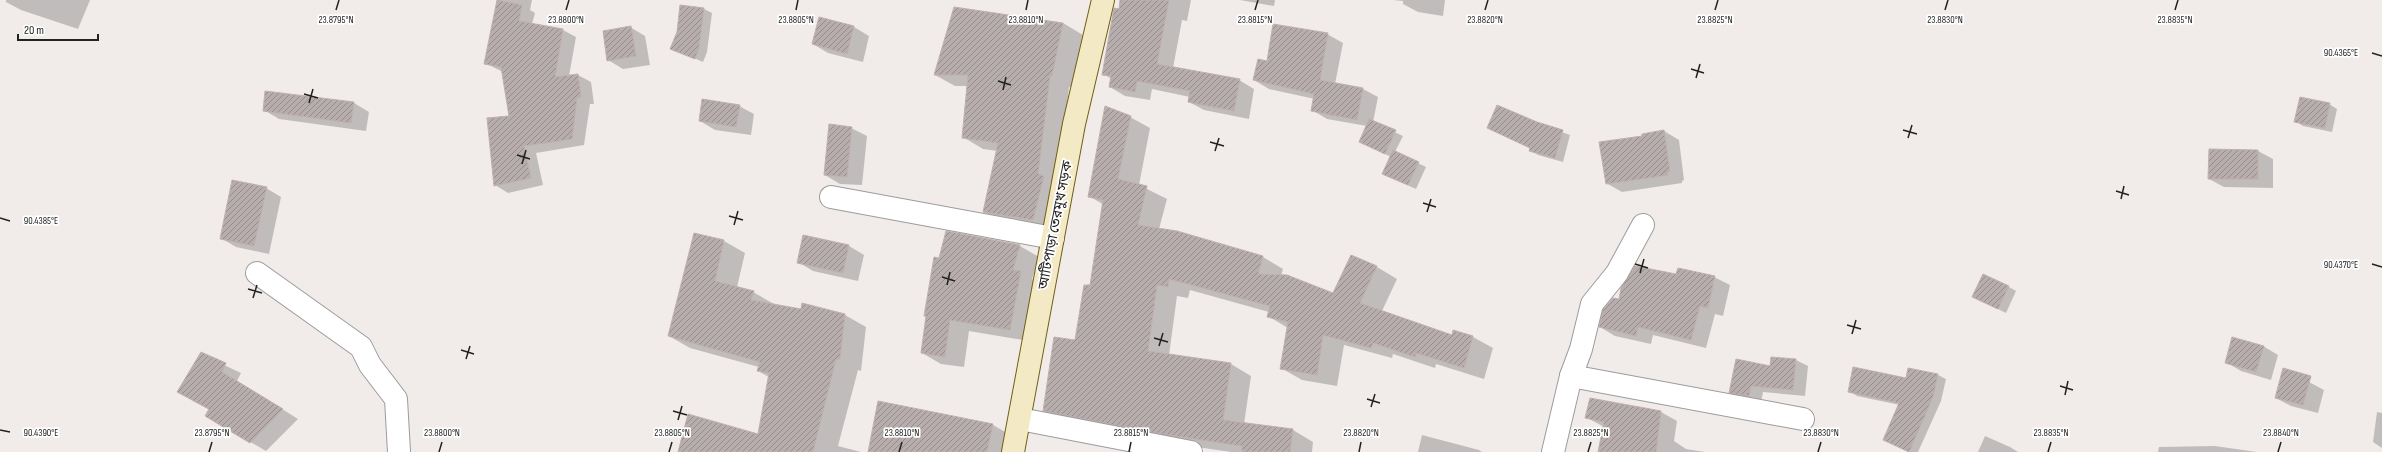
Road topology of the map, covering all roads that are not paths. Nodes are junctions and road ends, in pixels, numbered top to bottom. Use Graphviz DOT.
graph roads {
  1 [pos="1103,0"];
  2 [pos="831,197"];
  3 [pos="1643,225"];
  4 [pos="1053,238"];
  5 [pos="257,273"];
  6 [pos="1571,376"];
  7 [pos="1020,419"];
  8 [pos="1803,419"];
  9 [pos="399,452"];
  10 [pos="1014,452"];
  11 [pos="1191,452"];
  12 [pos="1553,452"];
  1 -- 4 [label="main road, আটিপাড়া তেরমুখ সড়ক"];
  2 -- 4 [label="street"];
  3 -- 6 [label="street"];
  4 -- 7 [label="main road, আটিপাড়া তেরমুখ সড়ক"];
  5 -- 9 [label="street"];
  6 -- 8 [label="street"];
  6 -- 12 [label="street"];
  7 -- 10 [label="main road, আটিপাড়া তেরমুখ সড়ক"];
  7 -- 11 [label="street"];
}
